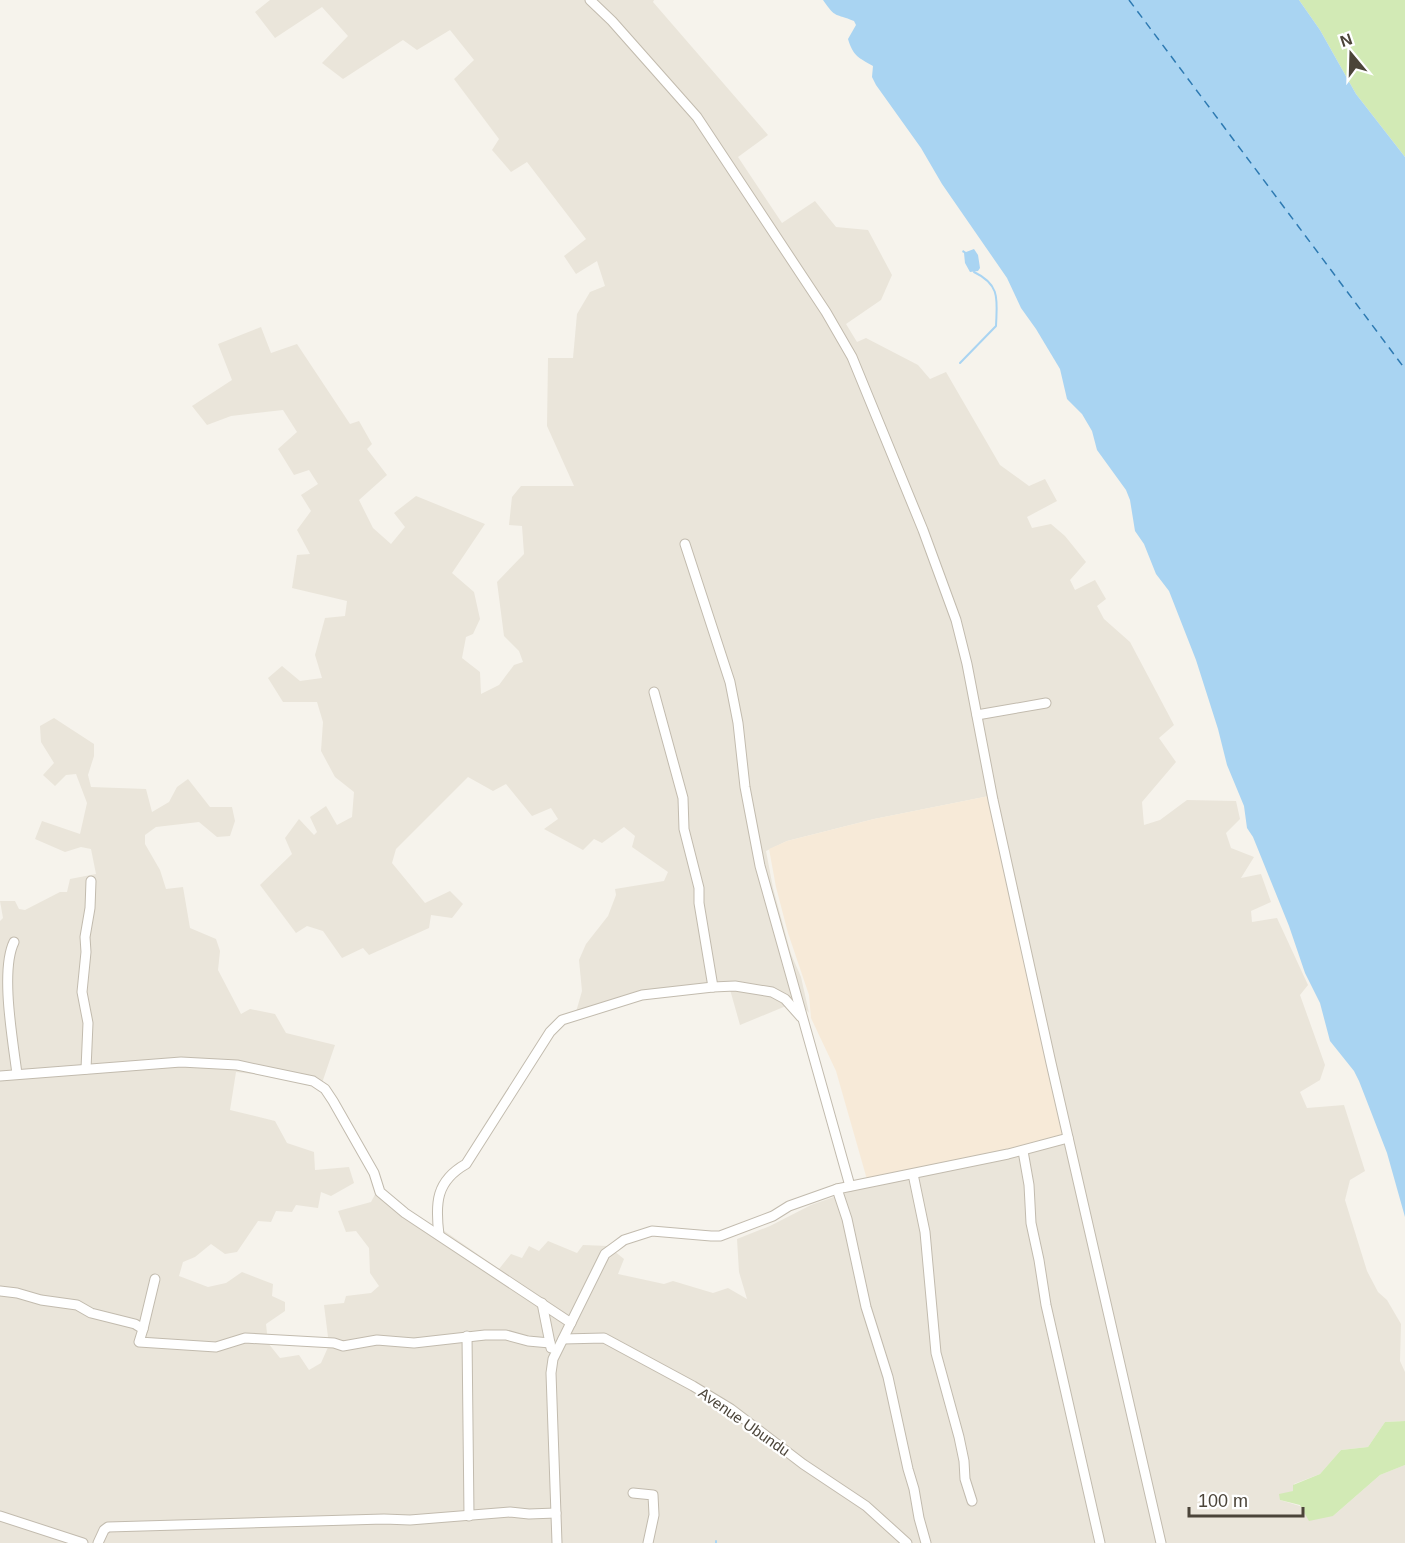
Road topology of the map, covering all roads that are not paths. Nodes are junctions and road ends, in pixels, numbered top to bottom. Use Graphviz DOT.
graph roads {
  1 [pos="590,0"];
  2 [pos="686,544"];
  3 [pos="654,692"];
  4 [pos="1046,703"];
  5 [pos="977,715"];
  6 [pos="91,880"];
  7 [pos="14,942"];
  8 [pos="713,987"];
  9 [pos="804,1020"];
  10 [pos="87,1069"];
  11 [pos="16,1074"];
  12 [pos="0,1076"];
  13 [pos="1068,1138"];
  14 [pos="1023,1151"];
  15 [pos="913,1174"];
  16 [pos="850,1186"];
  17 [pos="837,1189"];
  18 [pos="439,1235"];
  19 [pos="155,1278"];
  20 [pos="0,1291"];
  21 [pos="542,1303"];
  22 [pos="571,1323"];
  23 [pos="142,1329"];
  24 [pos="466,1336"];
  25 [pos="564,1339"];
  26 [pos="550,1343"];
  27 [pos="553,1359"];
  28 [pos="633,1493"];
  29 [pos="972,1501"];
  30 [pos="556,1514"];
  31 [pos="0,1516"];
  32 [pos="469,1516"];
  33 [pos="83,1543"];
  34 [pos="98,1543"];
  35 [pos="557,1543"];
  36 [pos="648,1543"];
  37 [pos="907,1543"];
  38 [pos="926,1543"];
  39 [pos="1100,1543"];
  40 [pos="1161,1543"];
  1 -- 5 [label="street"];
  2 -- 9 [label="street"];
  3 -- 8 [label="street"];
  4 -- 5 [label="street"];
  5 -- 13 [label="street"];
  6 -- 10 [label="street"];
  7 -- 11 [label="street"];
  8 -- 9 [label="street"];
  8 -- 18 [label="street"];
  9 -- 16 [label="street"];
  10 -- 11 [label="street"];
  10 -- 18 [label="street"];
  11 -- 12 [label="street"];
  13 -- 14 [label="street"];
  13 -- 40 [label="street"];
  14 -- 15 [label="street"];
  14 -- 39 [label="street"];
  15 -- 16 [label="street"];
  15 -- 29 [label="street"];
  16 -- 17 [label="street"];
  17 -- 22 [label="street"];
  17 -- 38 [label="street"];
  18 -- 21 [label="street"];
  19 -- 23 [label="street"];
  20 -- 23 [label="street"];
  21 -- 22 [label="street"];
  21 -- 26 [label="street"];
  22 -- 25 [label="street"];
  23 -- 24 [label="street"];
  24 -- 26 [label="street"];
  24 -- 32 [label="street"];
  25 -- 27 [label="street"];
  25 -- 37 [label="street, Avenue Ubundu"];
  26 -- 27 [label="street"];
  27 -- 30 [label="street"];
  28 -- 36 [label="street"];
  30 -- 32 [label="street"];
  30 -- 35 [label="street"];
  31 -- 33 [label="street"];
  32 -- 34 [label="street"];
}
